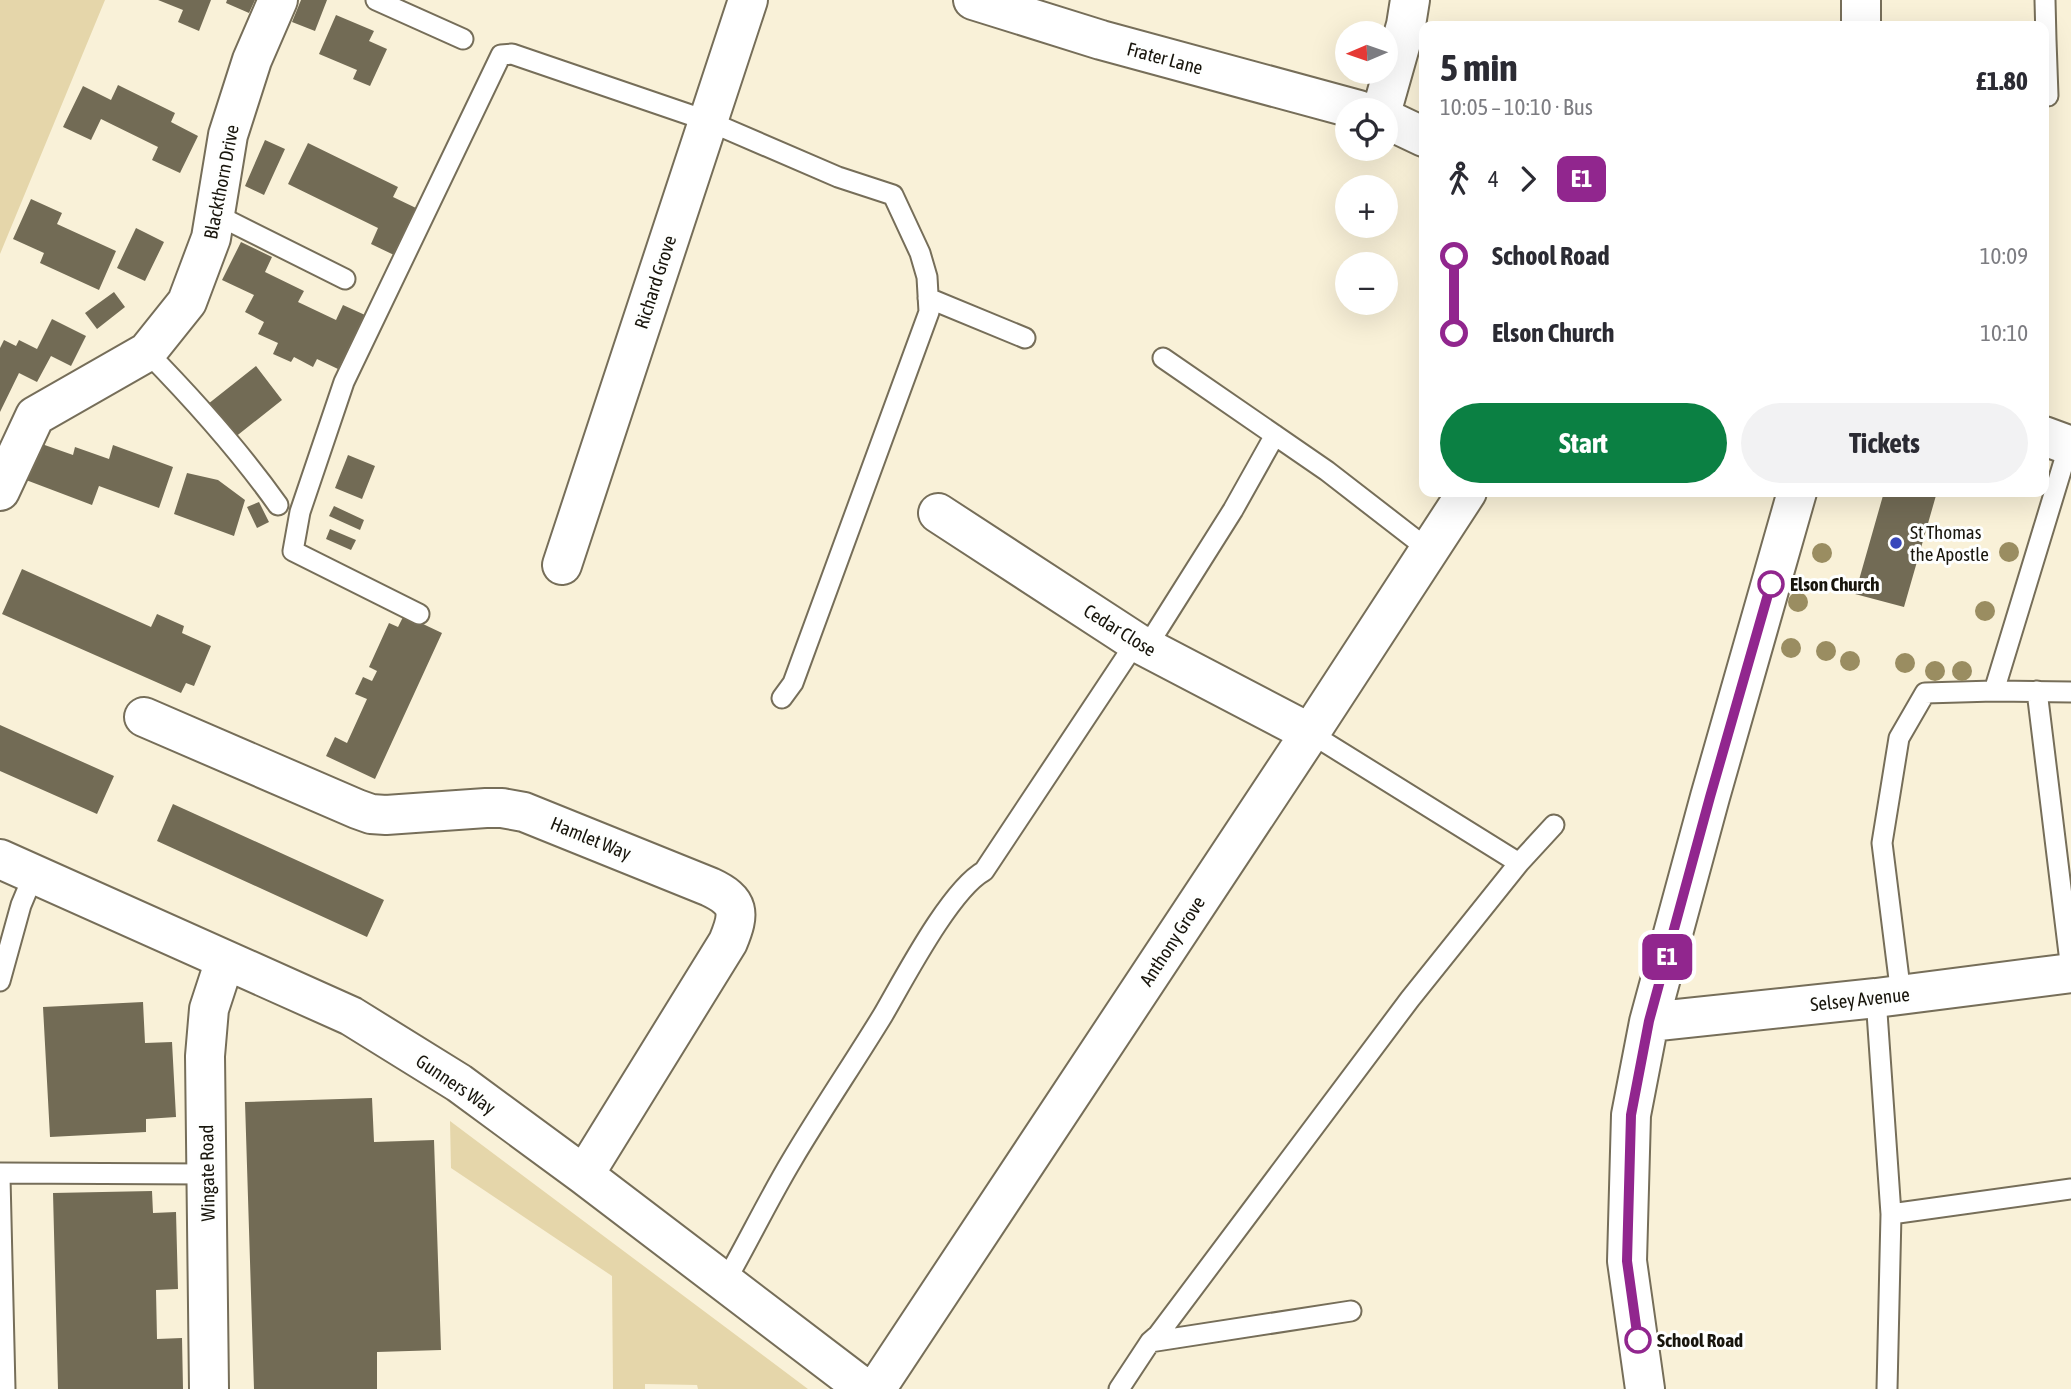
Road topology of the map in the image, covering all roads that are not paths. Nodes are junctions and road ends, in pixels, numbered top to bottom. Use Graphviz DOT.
graph roads {
  1 [pos="278,0"];
  2 [pos="376,0"];
  3 [pos="748,0"];
  4 [pos="973,0"];
  5 [pos="1410,0"];
  6 [pos="1861,0"];
  7 [pos="2045,0"];
  8 [pos="1861,21"];
  9 [pos="2045,21"];
  10 [pos="463,39"];
  11 [pos="1385,98"];
  12 [pos="1335,103"];
  13 [pos="708,121"];
  14 [pos="1398,125"];
  15 [pos="1419,135"];
  16 [pos="215,214"];
  17 [pos="345,279"];
  18 [pos="928,298"];
  19 [pos="1025,338"];
  20 [pos="147,352"];
  21 [pos="1163,358"];
  22 [pos="1275,435"];
  23 [pos="2061,443"];
  24 [pos="2049,487"];
  25 [pos="0,491"];
  26 [pos="1463,497"];
  27 [pos="1796,497"];
  28 [pos="2046,497"];
  29 [pos="278,505"];
  30 [pos="938,513"];
  31 [pos="1429,550"];
  32 [pos="562,565"];
  33 [pos="419,614"];
  34 [pos="1141,645"];
  35 [pos="1994,691"];
  36 [pos="2037,691"];
  37 [pos="2071,692"];
  38 [pos="782,698"];
  39 [pos="144,717"];
  40 [pos="1310,733"];
  41 [pos="1553,825"];
  42 [pos="1519,863"];
  43 [pos="17,867"];
  44 [pos="225,960"];
  45 [pos="2071,972"];
  46 [pos="0,981"];
  47 [pos="1889,996"];
  48 [pos="1649,1021"];
  49 [pos="207,1174"];
  50 [pos="0,1175"];
  51 [pos="584,1175"];
  52 [pos="2071,1189"];
  53 [pos="1891,1214"];
  54 [pos="725,1282"];
  55 [pos="1351,1311"];
  56 [pos="1150,1342"];
  57 [pos="5,1389"];
  58 [pos="209,1389"];
  59 [pos="865,1389"];
  60 [pos="876,1389"];
  61 [pos="1119,1389"];
  62 [pos="1645,1389"];
  63 [pos="1887,1389"];
  1 -- 16 [label="street, Blackthorn Drive"];
  2 -- 10 [label="lane"];
  3 -- 13 [label="street, Richard Grove"];
  4 -- 12 [label="street, Frater Lane"];
  5 -- 11 [label="street"];
  6 -- 8 [label="street"];
  7 -- 9 [label="lane"];
  13 -- 18 [label="lane"];
  13 -- 32 [label="street, Richard Grove"];
  13 -- 33 [label="lane"];
  14 -- 15 [label="street"];
  16 -- 17 [label="lane"];
  16 -- 20 [label="street, Blackthorn Drive"];
  18 -- 19 [label="lane"];
  18 -- 38 [label="lane"];
  20 -- 25 [label="street, Blackthorn Drive"];
  20 -- 29 [label="lane"];
  21 -- 22 [label="lane"];
  22 -- 31 [label="lane"];
  22 -- 34 [label="lane"];
  23 -- 24 [label="lane"];
  26 -- 31 [label="street, Anthony Grove"];
  27 -- 48 [label="street"];
  28 -- 35 [label="lane"];
  30 -- 34 [label="street, Cedar Close"];
  31 -- 40 [label="street, Anthony Grove"];
  34 -- 40 [label="street, Cedar Close"];
  34 -- 54 [label="lane"];
  35 -- 36 [label="lane"];
  35 -- 47 [label="lane"];
  36 -- 37 [label="lane"];
  36 -- 45 [label="lane"];
  39 -- 51 [label="street, Hamlet Way"];
  40 -- 42 [label="lane"];
  40 -- 60 [label="street, Anthony Grove"];
  41 -- 42 [label="lane"];
  42 -- 56 [label="lane"];
  43 -- 44 [label="street, Gunners Way"];
  43 -- 46 [label="lane"];
  44 -- 49 [label="street, Wingate Road"];
  44 -- 51 [label="street, Gunners Way"];
  45 -- 47 [label="street, Selsey Avenue"];
  47 -- 48 [label="street, Selsey Avenue"];
  47 -- 53 [label="lane"];
  48 -- 62 [label="street"];
  49 -- 50 [label="lane"];
  49 -- 58 [label="street, Wingate Road"];
  50 -- 57 [label="lane"];
  51 -- 54 [label="street, Gunners Way"];
  52 -- 53 [label="lane"];
  53 -- 63 [label="lane"];
  54 -- 59 [label="street, Gunners Way"];
  55 -- 56 [label="lane"];
  56 -- 61 [label="lane"];
}
